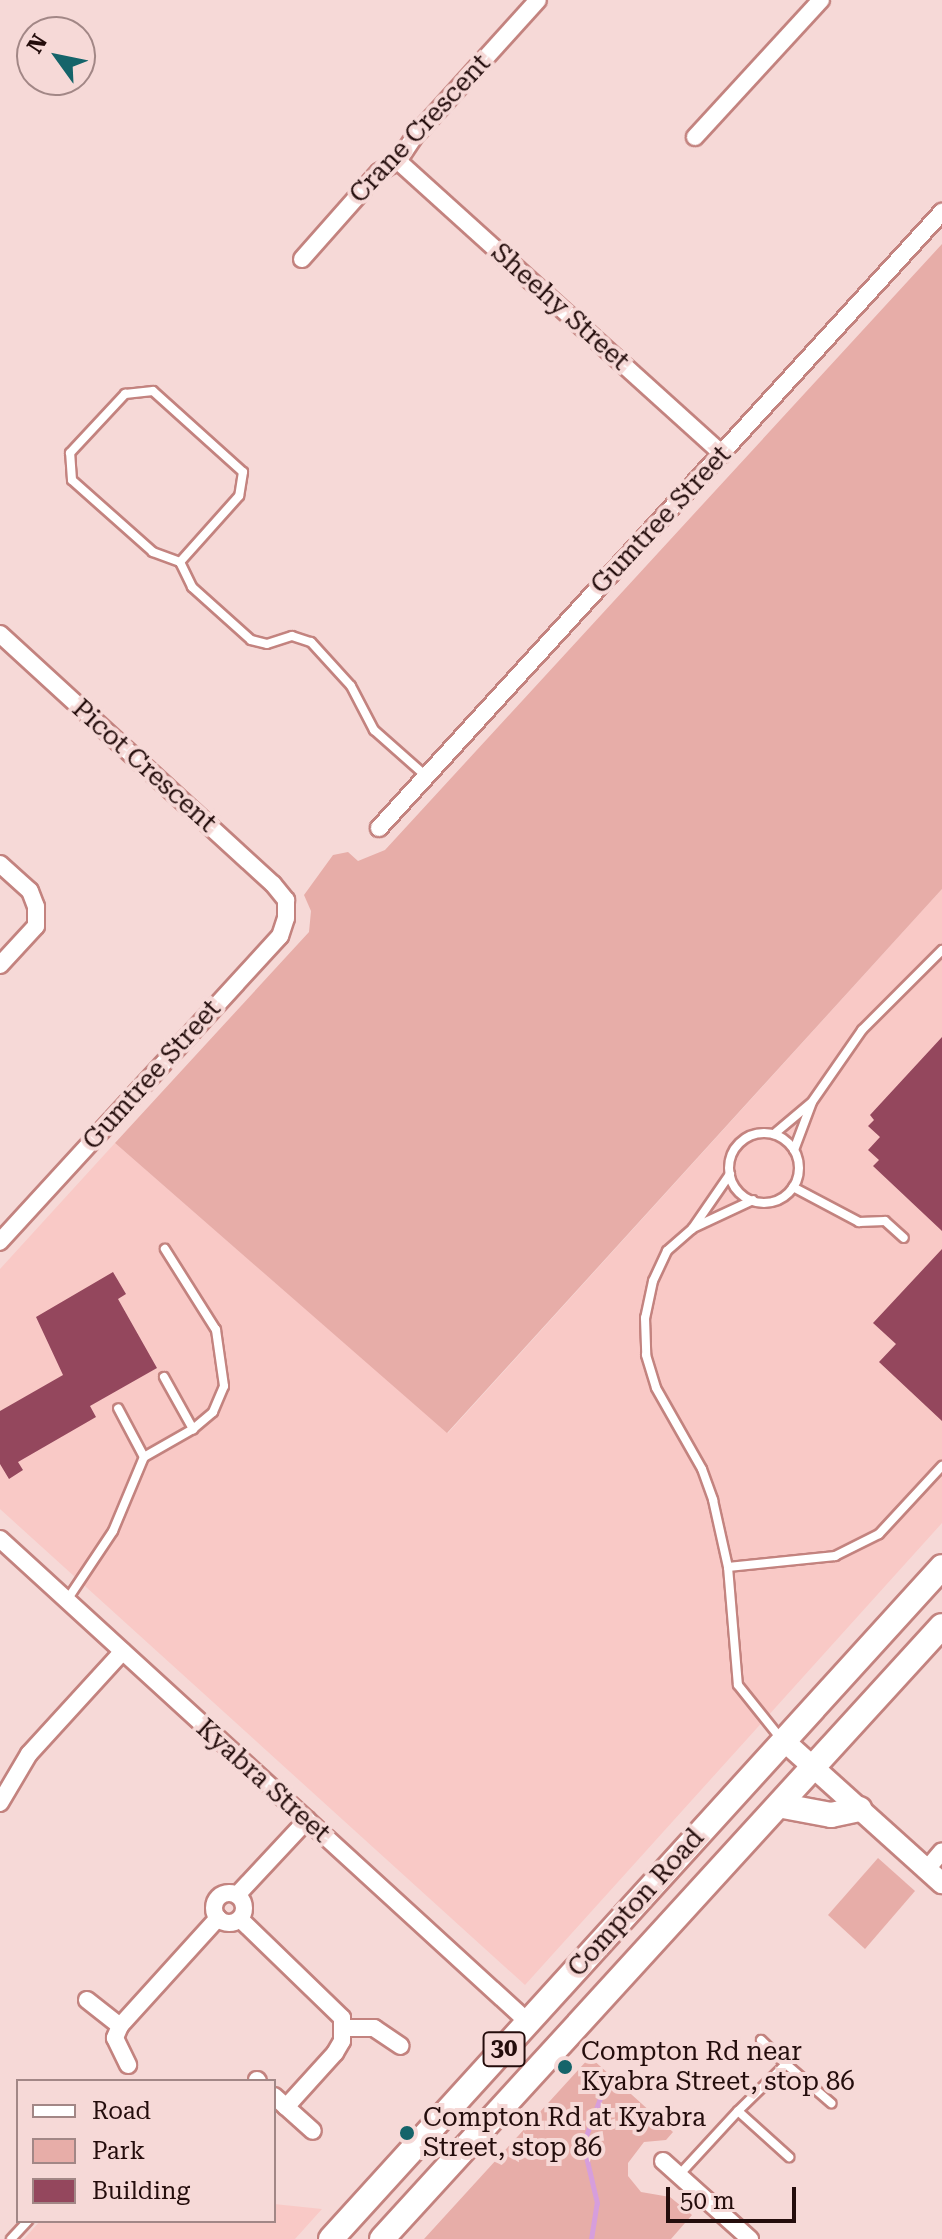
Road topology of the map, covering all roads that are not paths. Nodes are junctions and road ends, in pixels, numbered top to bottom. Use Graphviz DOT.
graph roads {
  1 [pos="538,0"];
  2 [pos="821,0"];
  3 [pos="695,137"];
  4 [pos="398,161"];
  5 [pos="942,212"];
  6 [pos="302,259"];
  7 [pos="722,454"];
  8 [pos="180,562"];
  9 [pos="0,634"];
  10 [pos="426,776"];
  11 [pos="379,828"];
  12 [pos="0,864"];
  13 [pos="286,900"];
  14 [pos="942,950"];
  15 [pos="0,965"];
  16 [pos="812,1102"];
  17 [pos="774,1134"];
  18 [pos="794,1150"];
  19 [pos="730,1174"];
  20 [pos="793,1187"];
  21 [pos="753,1200"];
  22 [pos="692,1229"];
  23 [pos="904,1238"];
  24 [pos="0,1242"];
  25 [pos="165,1249"];
  26 [pos="164,1377"];
  27 [pos="118,1408"];
  28 [pos="193,1429"];
  29 [pos="144,1457"];
  30 [pos="942,1466"];
  31 [pos="0,1539"];
  32 [pos="728,1567"];
  33 [pos="942,1567"];
  34 [pos="67,1600"];
  35 [pos="942,1626"];
  36 [pos="123,1651"];
  37 [pos="783,1740"];
  38 [pos="815,1770"];
  39 [pos="0,1803"];
  40 [pos="783,1806"];
  41 [pos="859,1809"];
  42 [pos="307,1820"];
  43 [pos="942,1851"];
  44 [pos="934,1876"];
  45 [pos="237,1895"];
  46 [pos="218,1918"];
  47 [pos="240,1919"];
  48 [pos="87,2000"];
  49 [pos="528,2022"];
  50 [pos="120,2026"];
  51 [pos="345,2028"];
  52 [pos="761,2040"];
  53 [pos="401,2046"];
  54 [pos="786,2064"];
  55 [pos="128,2065"];
  56 [pos="280,2101"];
  57 [pos="831,2103"];
  58 [pos="738,2111"];
  59 [pos="313,2131"];
  60 [pos="789,2157"];
  61 [pos="663,2161"];
  62 [pos="678,2175"];
  63 [pos="26,2223"];
  64 [pos="11,2239"];
  65 [pos="331,2239"];
  66 [pos="382,2239"];
  67 [pos="750,2239"];
  1 -- 4 [label="street, Crane Crescent"];
  2 -- 3 [label="street"];
  4 -- 6 [label="street, Crane Crescent"];
  4 -- 7 [label="street, Sheehy Street"];
  5 -- 7 [label="street, Gumtree Street"];
  7 -- 10 [label="street, Gumtree Street"];
  8 -- 8 [label="lane"];
  8 -- 10 [label="lane"];
  9 -- 13 [label="street, Picot Crescent"];
  10 -- 11 [label="street, Gumtree Street"];
  12 -- 15 [label="street"];
  13 -- 24 [label="street, Gumtree Street"];
  14 -- 16 [label="lane"];
  16 -- 17 [label="lane"];
  16 -- 18 [label="lane"];
  17 -- 18 [label="lane"];
  17 -- 19 [label="lane"];
  18 -- 20 [label="lane"];
  19 -- 21 [label="lane"];
  19 -- 22 [label="lane"];
  20 -- 21 [label="lane"];
  20 -- 23 [label="lane"];
  21 -- 22 [label="lane"];
  22 -- 32 [label="lane"];
  25 -- 28 [label="lane"];
  26 -- 28 [label="lane"];
  27 -- 29 [label="lane"];
  28 -- 29 [label="lane"];
  29 -- 34 [label="lane"];
  30 -- 32 [label="lane"];
  31 -- 34 [label="street, Kyabra Street"];
  32 -- 37 [label="lane"];
  33 -- 37 [label="main road, Compton Road / 30"];
  34 -- 36 [label="street, Kyabra Street"];
  35 -- 38 [label="main road, Compton Road / 30"];
  36 -- 39 [label="street"];
  36 -- 42 [label="street, Kyabra Street"];
  37 -- 38 [label="street"];
  37 -- 49 [label="main road, Compton Road / 30"];
  38 -- 40 [label="main road, Compton Road / 30"];
  38 -- 41 [label="street"];
  40 -- 41 [label="main road"];
  40 -- 66 [label="main road, Compton Road / 30"];
  41 -- 44 [label="street"];
  42 -- 45 [label="street"];
  42 -- 49 [label="street, Kyabra Street"];
  43 -- 44 [label="street"];
  45 -- 46 [label="street"];
  45 -- 47 [label="street"];
  46 -- 47 [label="street"];
  46 -- 50 [label="street"];
  47 -- 51 [label="street"];
  48 -- 50 [label="street"];
  49 -- 65 [label="main road, Compton Road / 30"];
  50 -- 55 [label="street"];
  51 -- 53 [label="street"];
  51 -- 56 [label="street"];
  52 -- 54 [label="lane"];
  54 -- 57 [label="lane"];
  54 -- 58 [label="lane"];
  56 -- 59 [label="street"];
  58 -- 60 [label="lane"];
  58 -- 62 [label="lane"];
  61 -- 62 [label="street"];
  62 -- 67 [label="street"];
  63 -- 64 [label="lane"];
}
